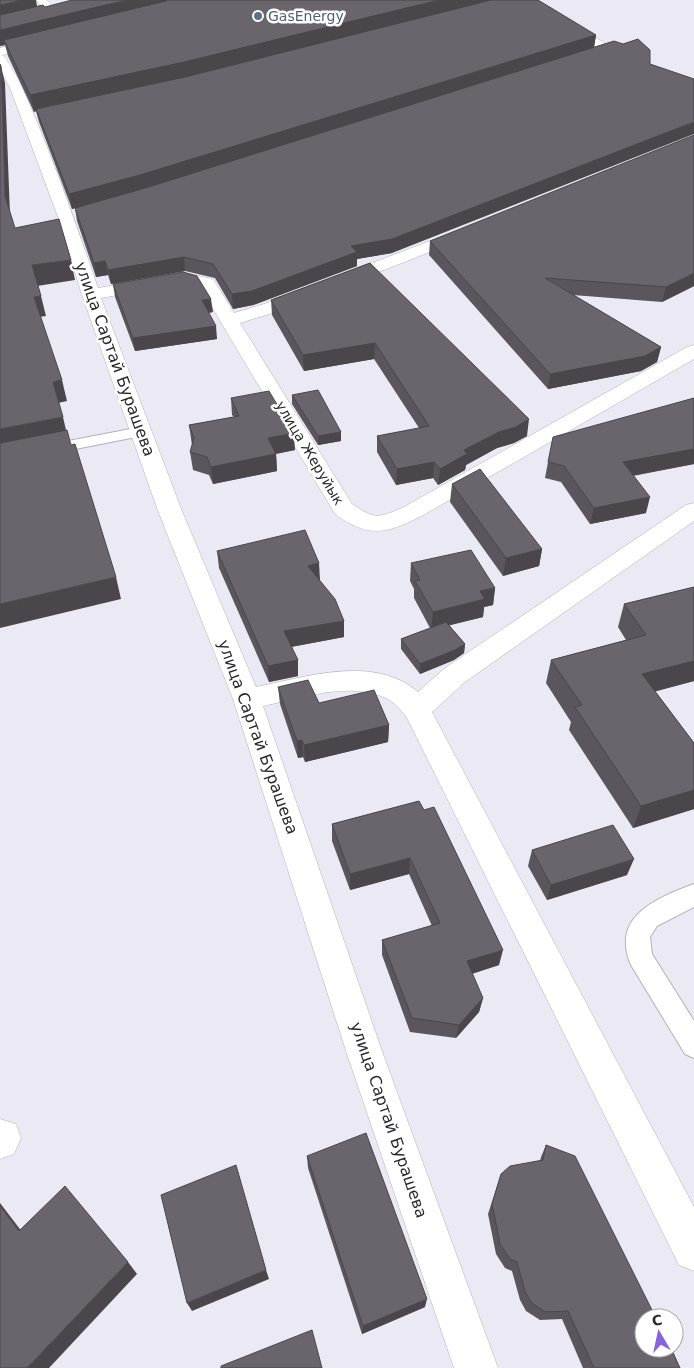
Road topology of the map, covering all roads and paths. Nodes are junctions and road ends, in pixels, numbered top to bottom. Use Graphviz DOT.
graph roads {
  1 [pos="40,0"];
  2 [pos="553,14"];
  3 [pos="0,26"];
  4 [pos="53,38"];
  5 [pos="0,52"];
  6 [pos="0,58"];
  7 [pos="560,64"];
  8 [pos="8,90"];
  9 [pos="477,228"];
  10 [pos="91,294"];
  11 [pos="230,320"];
  12 [pos="694,351"];
  13 [pos="141,432"];
  14 [pos="0,459"];
  15 [pos="694,510"];
  16 [pos="248,699"];
  17 [pos="417,709"];
  18 [pos="694,895"];
  19 [pos="694,1045"];
  20 [pos="694,1250"];
  21 [pos="476,1368"];
  1 -- 3 [label="street"];
  2 -- 7 [label="street"];
  4 -- 5 [label="street"];
  6 -- 8 [label="street, улица Сартай Бурашева"];
  8 -- 10 [label="street, улица Сартай Бурашева"];
  9 -- 11 [label="street"];
  10 -- 11 [label="street, улица Жеруйык"];
  10 -- 13 [label="street, улица Сартай Бурашева"];
  11 -- 12 [label="street, улица Жеруйык"];
  13 -- 14 [label="lane"];
  13 -- 16 [label="street, улица Сартай Бурашева"];
  15 -- 17 [label="street"];
  16 -- 17 [label="street"];
  16 -- 21 [label="street, улица Сартай Бурашева"];
  17 -- 20 [label="street"];
  18 -- 19 [label="lane"];
}
